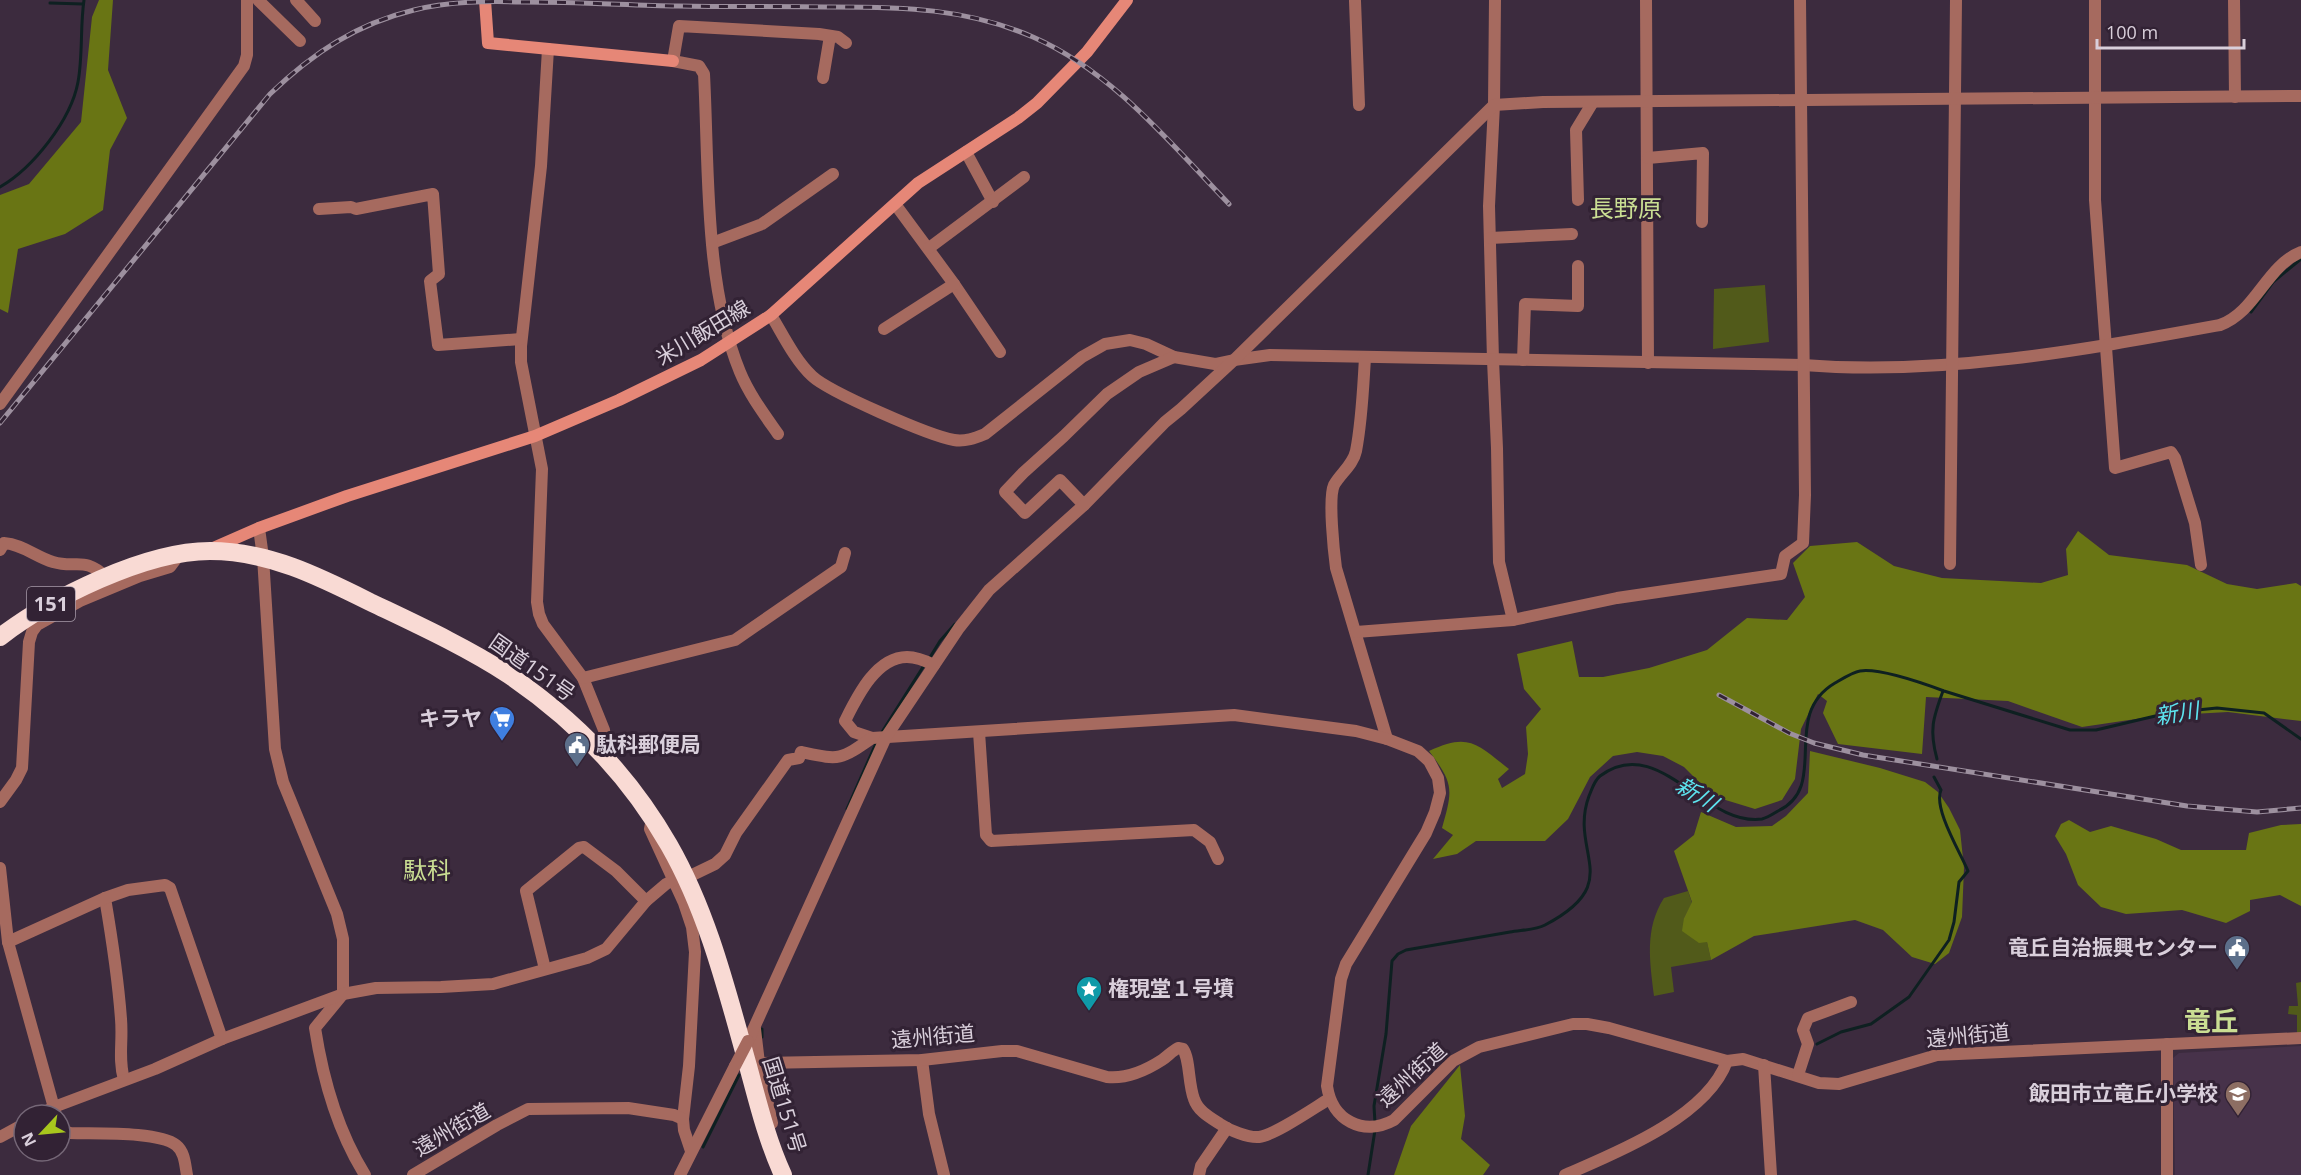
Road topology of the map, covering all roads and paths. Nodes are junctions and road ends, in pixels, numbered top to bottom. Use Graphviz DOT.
graph roads {
  1 [pos="247,0"];
  2 [pos="258,0"];
  3 [pos="296,0"];
  4 [pos="485,0"];
  5 [pos="1127,0"];
  6 [pos="1495,0"];
  7 [pos="1646,0"];
  8 [pos="1800,0"];
  9 [pos="1956,0"];
  10 [pos="2095,0"];
  11 [pos="2234,0"];
  12 [pos="1355,1"];
  13 [pos="315,21"];
  14 [pos="830,36"];
  15 [pos="300,42"];
  16 [pos="846,43"];
  17 [pos="548,49"];
  18 [pos="673,61"];
  19 [pos="823,78"];
  20 [pos="2301,96"];
  21 [pos="2235,97"];
  22 [pos="2096,98"];
  23 [pos="1955,99"];
  24 [pos="1801,100"];
  25 [pos="1593,102"];
  26 [pos="1647,102"];
  27 [pos="1359,105"];
  28 [pos="1494,105"];
  29 [pos="966,152"];
  30 [pos="1648,158"];
  31 [pos="832,174"];
  32 [pos="1024,177"];
  33 [pos="1578,200"];
  34 [pos="993,202"];
  35 [pos="895,204"];
  36 [pos="319,209"];
  37 [pos="1702,222"];
  38 [pos="1572,234"];
  39 [pos="1490,238"];
  40 [pos="712,243"];
  41 [pos="929,248"];
  42 [pos="2301,252"];
  43 [pos="1578,266"];
  44 [pos="954,284"];
  45 [pos="771,315"];
  46 [pos="884,329"];
  47 [pos="521,339"];
  48 [pos="730,343"];
  49 [pos="2105,346"];
  50 [pos="1000,352"];
  51 [pos="1174,357"];
  52 [pos="1365,358"];
  53 [pos="1234,360"];
  54 [pos="1493,360"];
  55 [pos="1523,360"];
  56 [pos="1648,363"];
  57 [pos="1952,364"];
  58 [pos="1803,365"];
  59 [pos="0,404"];
  60 [pos="778,434"];
  61 [pos="535,436"];
  62 [pos="1084,505"];
  63 [pos="259,528"];
  64 [pos="0,550"];
  65 [pos="207,551"];
  66 [pos="845,553"];
  67 [pos="178,555"];
  68 [pos="263,557"];
  69 [pos="1950,564"];
  70 [pos="2201,565"];
  71 [pos="106,577"];
  72 [pos="1513,620"];
  73 [pos="1356,632"];
  74 [pos="0,637"];
  75 [pos="934,664"];
  76 [pos="583,678"];
  77 [pos="980,732"];
  78 [pos="886,736"];
  79 [pos="872,738"];
  80 [pos="1387,739"];
  81 [pos="609,761"];
  82 [pos="0,802"];
  83 [pos="1218,859"];
  84 [pos="0,868"];
  85 [pos="681,878"];
  86 [pos="105,898"];
  87 [pos="646,901"];
  88 [pos="8,942"];
  89 [pos="545,969"];
  90 [pos="343,994"];
  91 [pos="1851,1002"];
  92 [pos="755,1028"];
  93 [pos="2301,1038"];
  94 [pos="222,1039"];
  95 [pos="2167,1044"];
  96 [pos="922,1060"];
  97 [pos="1726,1060"];
  98 [pos="759,1063"];
  99 [pos="1764,1065"];
  100 [pos="1798,1075"];
  101 [pos="124,1080"];
  102 [pos="1329,1099"];
  103 [pos="53,1103"];
  104 [pos="72,1103"];
  105 [pos="683,1119"];
  106 [pos="765,1128"];
  107 [pos="1227,1128"];
  108 [pos="72,1133"];
  109 [pos="691,1151"];
  110 [pos="188,1175"];
  111 [pos="365,1175"];
  112 [pos="413,1175"];
  113 [pos="680,1175"];
  114 [pos="783,1175"];
  115 [pos="944,1175"];
  116 [pos="1199,1175"];
  117 [pos="1565,1175"];
  118 [pos="1771,1175"];
  119 [pos="2167,1175"];
  1 -- 59 [label="street"];
  2 -- 15 [label="street"];
  3 -- 13 [label="street"];
  4 -- 17 [label="main road"];
  5 -- 29 [label="main road, 米川飯田線"];
  6 -- 28 [label="street"];
  7 -- 26 [label="street"];
  8 -- 24 [label="street"];
  9 -- 23 [label="street"];
  10 -- 22 [label="street"];
  11 -- 21 [label="street"];
  12 -- 27 [label="street"];
  14 -- 16 [label="street"];
  14 -- 18 [label="street"];
  14 -- 19 [label="street"];
  17 -- 18 [label="main road"];
  17 -- 47 [label="street"];
  18 -- 40 [label="street"];
  20 -- 21 [label="street"];
  21 -- 22 [label="street"];
  22 -- 23 [label="street"];
  22 -- 49 [label="street"];
  23 -- 24 [label="street"];
  23 -- 57 [label="street"];
  24 -- 26 [label="street"];
  24 -- 58 [label="street"];
  25 -- 26 [label="street"];
  25 -- 28 [label="street"];
  25 -- 33 [label="street"];
  26 -- 30 [label="street"];
  28 -- 39 [label="street"];
  28 -- 53 [label="street"];
  29 -- 34 [label="street"];
  29 -- 35 [label="main road, 米川飯田線"];
  30 -- 37 [label="street"];
  30 -- 56 [label="street"];
  31 -- 40 [label="street"];
  32 -- 34 [label="street"];
  34 -- 41 [label="street"];
  35 -- 41 [label="street"];
  35 -- 45 [label="main road, 米川飯田線"];
  36 -- 47 [label="street"];
  38 -- 39 [label="street"];
  39 -- 54 [label="street"];
  40 -- 48 [label="street"];
  41 -- 44 [label="street"];
  42 -- 49 [label="street"];
  43 -- 55 [label="street"];
  44 -- 46 [label="street"];
  44 -- 50 [label="street"];
  45 -- 48 [label="main road, 米川飯田線"];
  45 -- 51 [label="street"];
  47 -- 61 [label="street"];
  48 -- 60 [label="street"];
  48 -- 61 [label="main road, 米川飯田線"];
  49 -- 57 [label="street"];
  49 -- 70 [label="street"];
  51 -- 53 [label="street"];
  51 -- 62 [label="street"];
  52 -- 53 [label="street"];
  52 -- 54 [label="street"];
  52 -- 73 [label="street"];
  53 -- 62 [label="street"];
  54 -- 55 [label="street"];
  54 -- 72 [label="street"];
  55 -- 56 [label="street"];
  56 -- 58 [label="street"];
  57 -- 58 [label="street"];
  57 -- 69 [label="street"];
  58 -- 72 [label="street"];
  61 -- 63 [label="main road, 米川飯田線"];
  61 -- 76 [label="street"];
  62 -- 75 [label="street"];
  63 -- 65 [label="main road, 米川飯田線"];
  63 -- 68 [label="street"];
  64 -- 71 [label="street"];
  65 -- 67 [label="highway, 国道151号 / 151"];
  65 -- 68 [label="highway, 国道151号 / 151"];
  66 -- 76 [label="street"];
  67 -- 71 [label="highway, 国道151号 / 151"];
  67 -- 82 [label="street"];
  68 -- 81 [label="highway, 国道151号 / 151"];
  68 -- 90 [label="street"];
  71 -- 74 [label="highway, 国道151号 / 151"];
  72 -- 73 [label="street"];
  73 -- 80 [label="street"];
  75 -- 78 [label="street"];
  75 -- 79 [label="street"];
  76 -- 81 [label="street"];
  77 -- 78 [label="street"];
  77 -- 80 [label="street"];
  77 -- 83 [label="street"];
  78 -- 79 [label="street"];
  78 -- 92 [label="street"];
  79 -- 85 [label="street"];
  80 -- 102 [label="street"];
  81 -- 85 [label="highway, 国道151号 / 151"];
  84 -- 88 [label="street"];
  85 -- 87 [label="street"];
  85 -- 105 [label="street"];
  85 -- 106 [label="highway, 国道151号 / 151"];
  86 -- 88 [label="street"];
  86 -- 94 [label="street"];
  86 -- 101 [label="street"];
  87 -- 89 [label="street"];
  87 -- 89 [label="street"];
  88 -- 103 [label="street"];
  89 -- 90 [label="street"];
  90 -- 94 [label="street"];
  90 -- 111 [label="street"];
  91 -- 100 [label="street"];
  92 -- 98 [label="street"];
  92 -- 109 [label="street, bridge"];
  93 -- 95 [label="street, 遠州街道"];
  94 -- 101 [label="street"];
  95 -- 100 [label="street, 遠州街道"];
  95 -- 119 [label="street"];
  96 -- 98 [label="street, 遠州街道"];
  96 -- 107 [label="street, 遠州街道"];
  96 -- 115 [label="street"];
  97 -- 99 [label="street, 遠州街道"];
  97 -- 102 [label="street, 遠州街道"];
  97 -- 117 [label="street"];
  98 -- 106 [label="street"];
  99 -- 100 [label="street, 遠州街道"];
  99 -- 118 [label="street"];
  101 -- 104 [label="street"];
  102 -- 107 [label="street, 遠州街道"];
  105 -- 109 [label="street"];
  105 -- 112 [label="street, 遠州街道"];
  106 -- 114 [label="highway, 国道151号 / 151"];
  107 -- 116 [label="street"];
  108 -- 110 [label="street"];
  109 -- 113 [label="street"];
}
